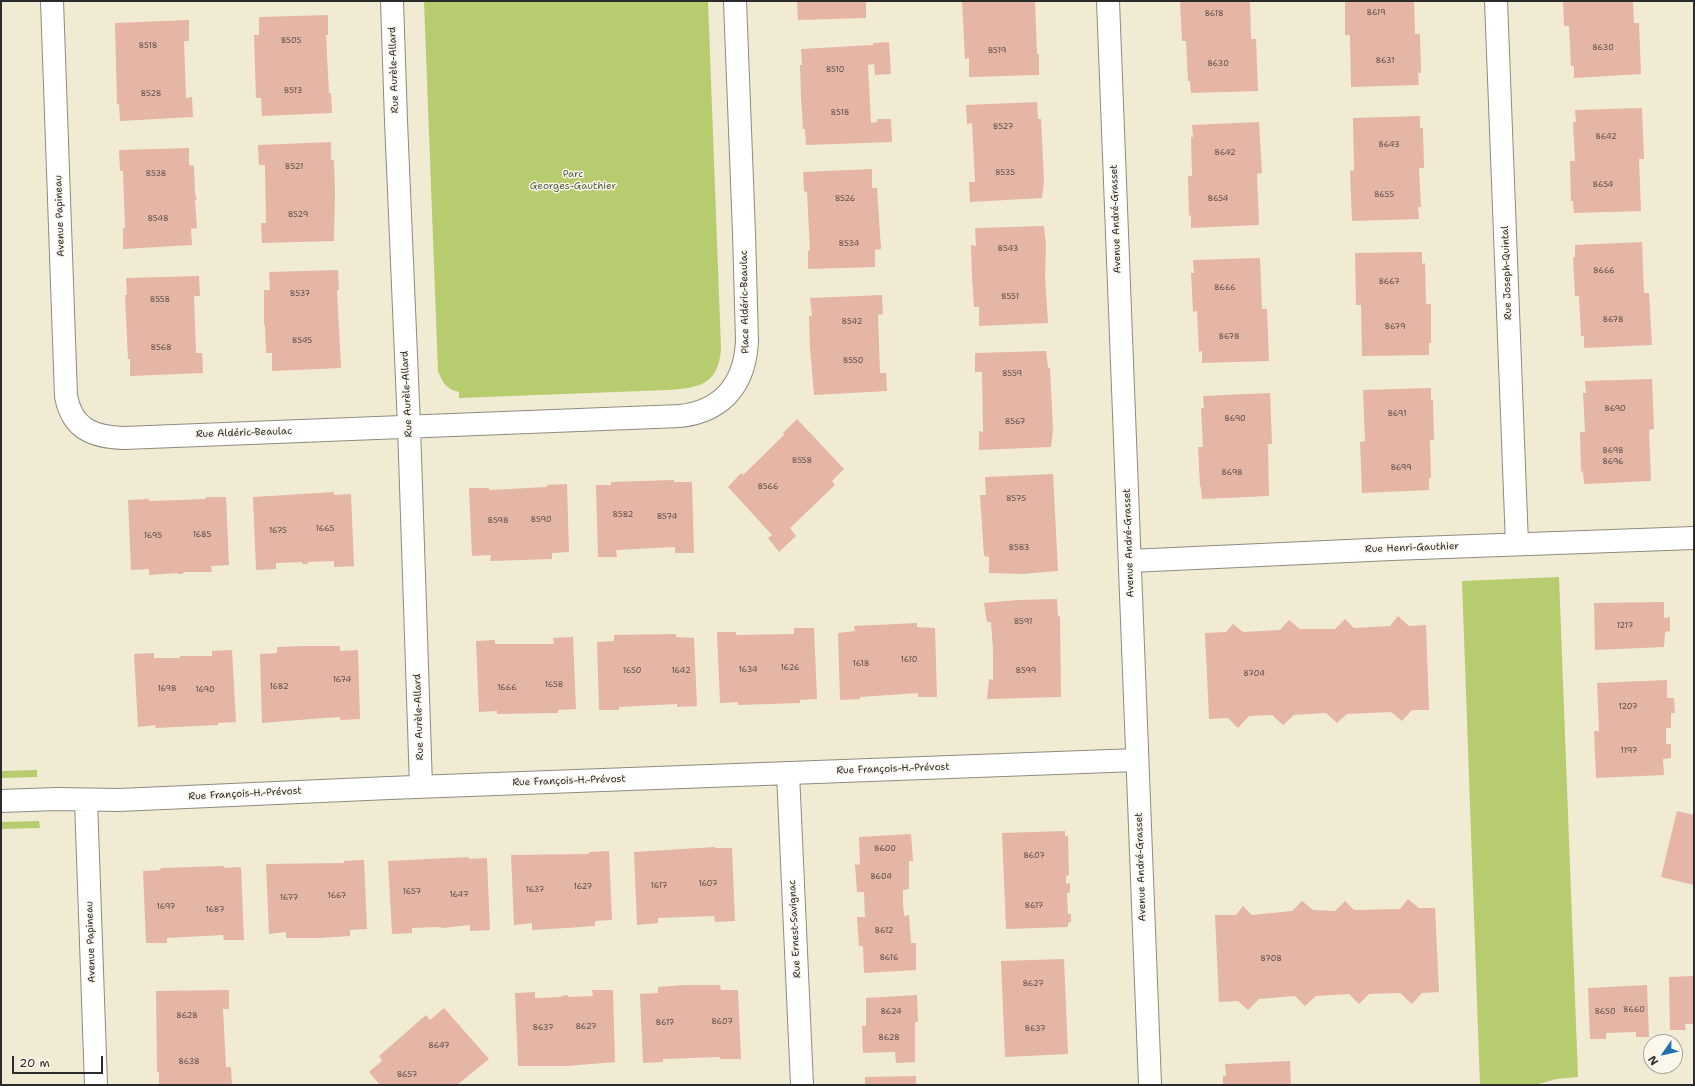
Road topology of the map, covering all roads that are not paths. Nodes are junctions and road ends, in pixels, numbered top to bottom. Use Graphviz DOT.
graph roads {
  1 [pos="52,1"];
  2 [pos="392,1"];
  3 [pos="734,1"];
  4 [pos="1108,1"];
  5 [pos="1496,1"];
  6 [pos="82,426"];
  7 [pos="409,426"];
  8 [pos="1694,538"];
  9 [pos="1517,544"];
  10 [pos="1130,561"];
  11 [pos="1137,760"];
  12 [pos="788,773"];
  13 [pos="421,786"];
  14 [pos="1,800"];
  15 [pos="86,800"];
  16 [pos="96,1085"];
  17 [pos="802,1085"];
  18 [pos="1150,1085"];
  1 -- 6 [label="street, Avenue Papineau"];
  2 -- 7 [label="street, Rue Aurèle-Allard"];
  3 -- 7 [label="street, Place Aldéric-Beaulac"];
  4 -- 10 [label="street, Avenue André-Grasset"];
  5 -- 9 [label="street, Rue Joseph-Quintal"];
  6 -- 7 [label="street, Rue Aldéric-Beaulac"];
  7 -- 13 [label="street, Rue Aurèle-Allard"];
  8 -- 9 [label="street, Rue Henri-Gauthier"];
  9 -- 10 [label="street, Rue Henri-Gauthier"];
  10 -- 11 [label="street, Avenue André-Grasset"];
  11 -- 12 [label="street, Rue François-H.-Prévost"];
  11 -- 18 [label="street, Avenue André-Grasset"];
  12 -- 13 [label="street, Rue François-H.-Prévost"];
  12 -- 17 [label="street, Rue Ernest-Savignac"];
  13 -- 15 [label="street, Rue François-H.-Prévost"];
  14 -- 15 [label="street, Rue François-H.-Prévost"];
  15 -- 16 [label="street, Avenue Papineau"];
}
